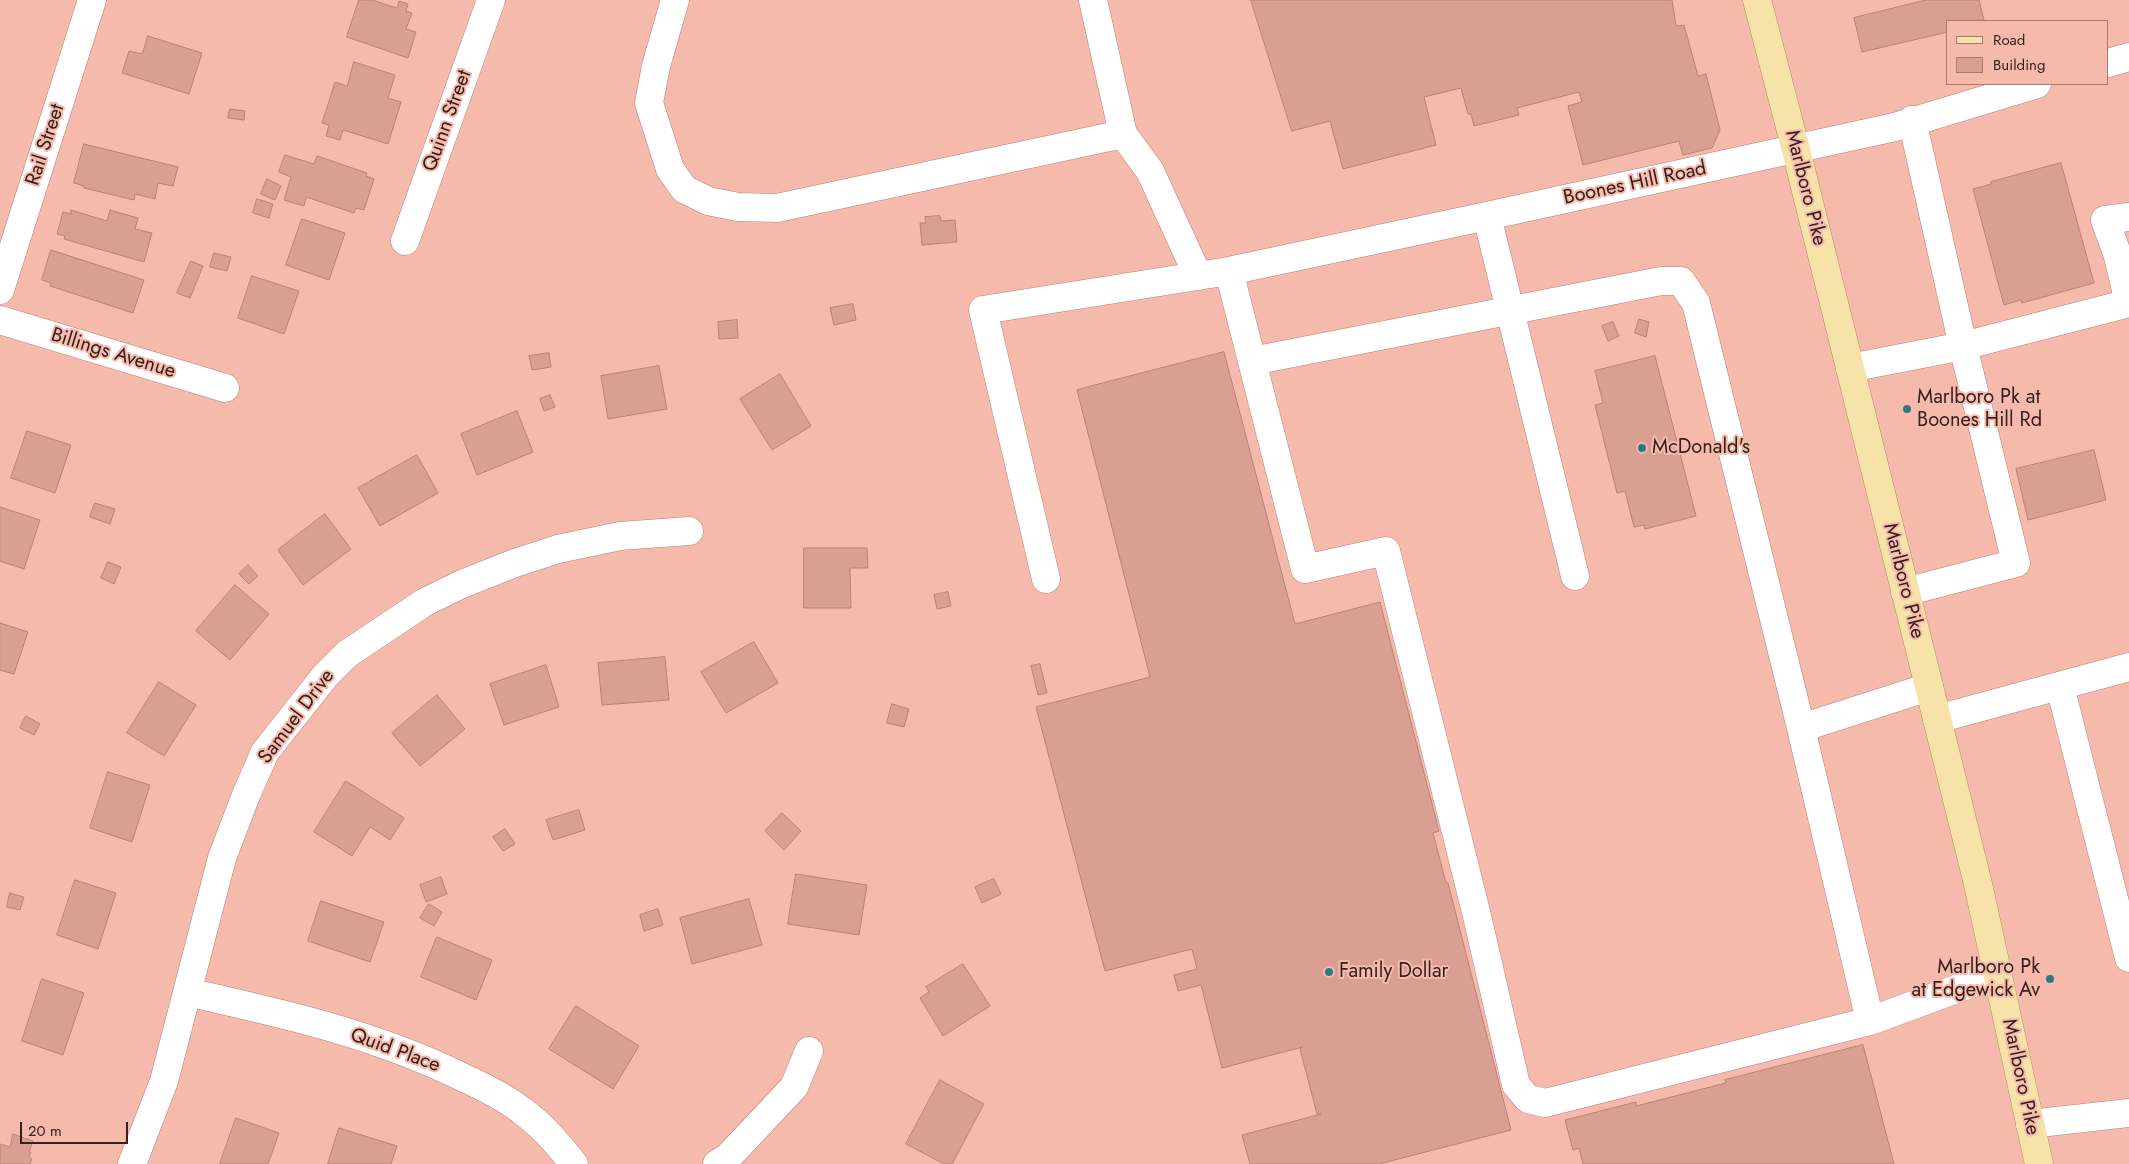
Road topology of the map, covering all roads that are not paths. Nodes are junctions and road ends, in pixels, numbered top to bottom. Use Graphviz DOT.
graph roads {
  1 [pos="92,0"];
  2 [pos="491,0"];
  3 [pos="675,0"];
  4 [pos="1093,0"];
  5 [pos="1756,0"];
  6 [pos="2129,57"];
  7 [pos="2109,63"];
  8 [pos="2034,85"];
  9 [pos="1912,120"];
  10 [pos="1123,134"];
  11 [pos="1796,150"];
  12 [pos="1486,216"];
  13 [pos="2129,217"];
  14 [pos="406,241"];
  15 [pos="1229,271"];
  16 [pos="1198,276"];
  17 [pos="0,290"];
  18 [pos="1510,310"];
  19 [pos="0,320"];
  20 [pos="1963,346"];
  21 [pos="1252,361"];
  22 [pos="1850,368"];
  23 [pos="225,388"];
  24 [pos="689,531"];
  25 [pos="1575,576"];
  26 [pos="1046,580"];
  27 [pos="1905,592"];
  28 [pos="2129,667"];
  29 [pos="2060,686"];
  30 [pos="1929,687"];
  31 [pos="1937,719"];
  32 [pos="1801,728"];
  33 [pos="2129,958"];
  34 [pos="1997,974"];
  35 [pos="187,992"];
  36 [pos="1870,1020"];
  37 [pos="809,1051"];
  38 [pos="2129,1113"];
  39 [pos="2030,1124"];
  40 [pos="132,1164"];
  41 [pos="574,1164"];
  42 [pos="717,1164"];
  43 [pos="2038,1164"];
  1 -- 17 [label="street, Rail Street"];
  2 -- 14 [label="street, Quinn Street"];
  3 -- 10 [label="street"];
  4 -- 10 [label="street"];
  5 -- 11 [label="main road, Marlboro Pike"];
  6 -- 7 [label="street"];
  8 -- 9 [label="street, Boones Hill Road"];
  9 -- 11 [label="street, Boones Hill Road"];
  9 -- 20 [label="street"];
  10 -- 16 [label="street"];
  11 -- 12 [label="street, Boones Hill Road"];
  11 -- 22 [label="main road, Marlboro Pike"];
  12 -- 15 [label="street, Boones Hill Road"];
  12 -- 18 [label="street"];
  13 -- 20 [label="street"];
  15 -- 16 [label="street, Boones Hill Road"];
  15 -- 21 [label="street"];
  16 -- 26 [label="street, Boones Hill Road"];
  18 -- 21 [label="street"];
  18 -- 25 [label="street"];
  18 -- 32 [label="street"];
  19 -- 23 [label="street, Billings Avenue"];
  20 -- 22 [label="street"];
  20 -- 27 [label="street"];
  21 -- 36 [label="street"];
  22 -- 27 [label="main road, Marlboro Pike"];
  24 -- 35 [label="street, Samuel Drive"];
  27 -- 30 [label="main road, Marlboro Pike"];
  28 -- 29 [label="street"];
  29 -- 31 [label="street"];
  29 -- 33 [label="street"];
  30 -- 31 [label="main road, Marlboro Pike"];
  30 -- 32 [label="street"];
  31 -- 34 [label="main road, Marlboro Pike"];
  32 -- 36 [label="street"];
  34 -- 36 [label="street"];
  34 -- 39 [label="main road, Marlboro Pike"];
  35 -- 40 [label="street, Samuel Drive"];
  35 -- 41 [label="street, Quid Place"];
  37 -- 42 [label="street"];
  38 -- 39 [label="street"];
  39 -- 43 [label="main road, Marlboro Pike"];
}
